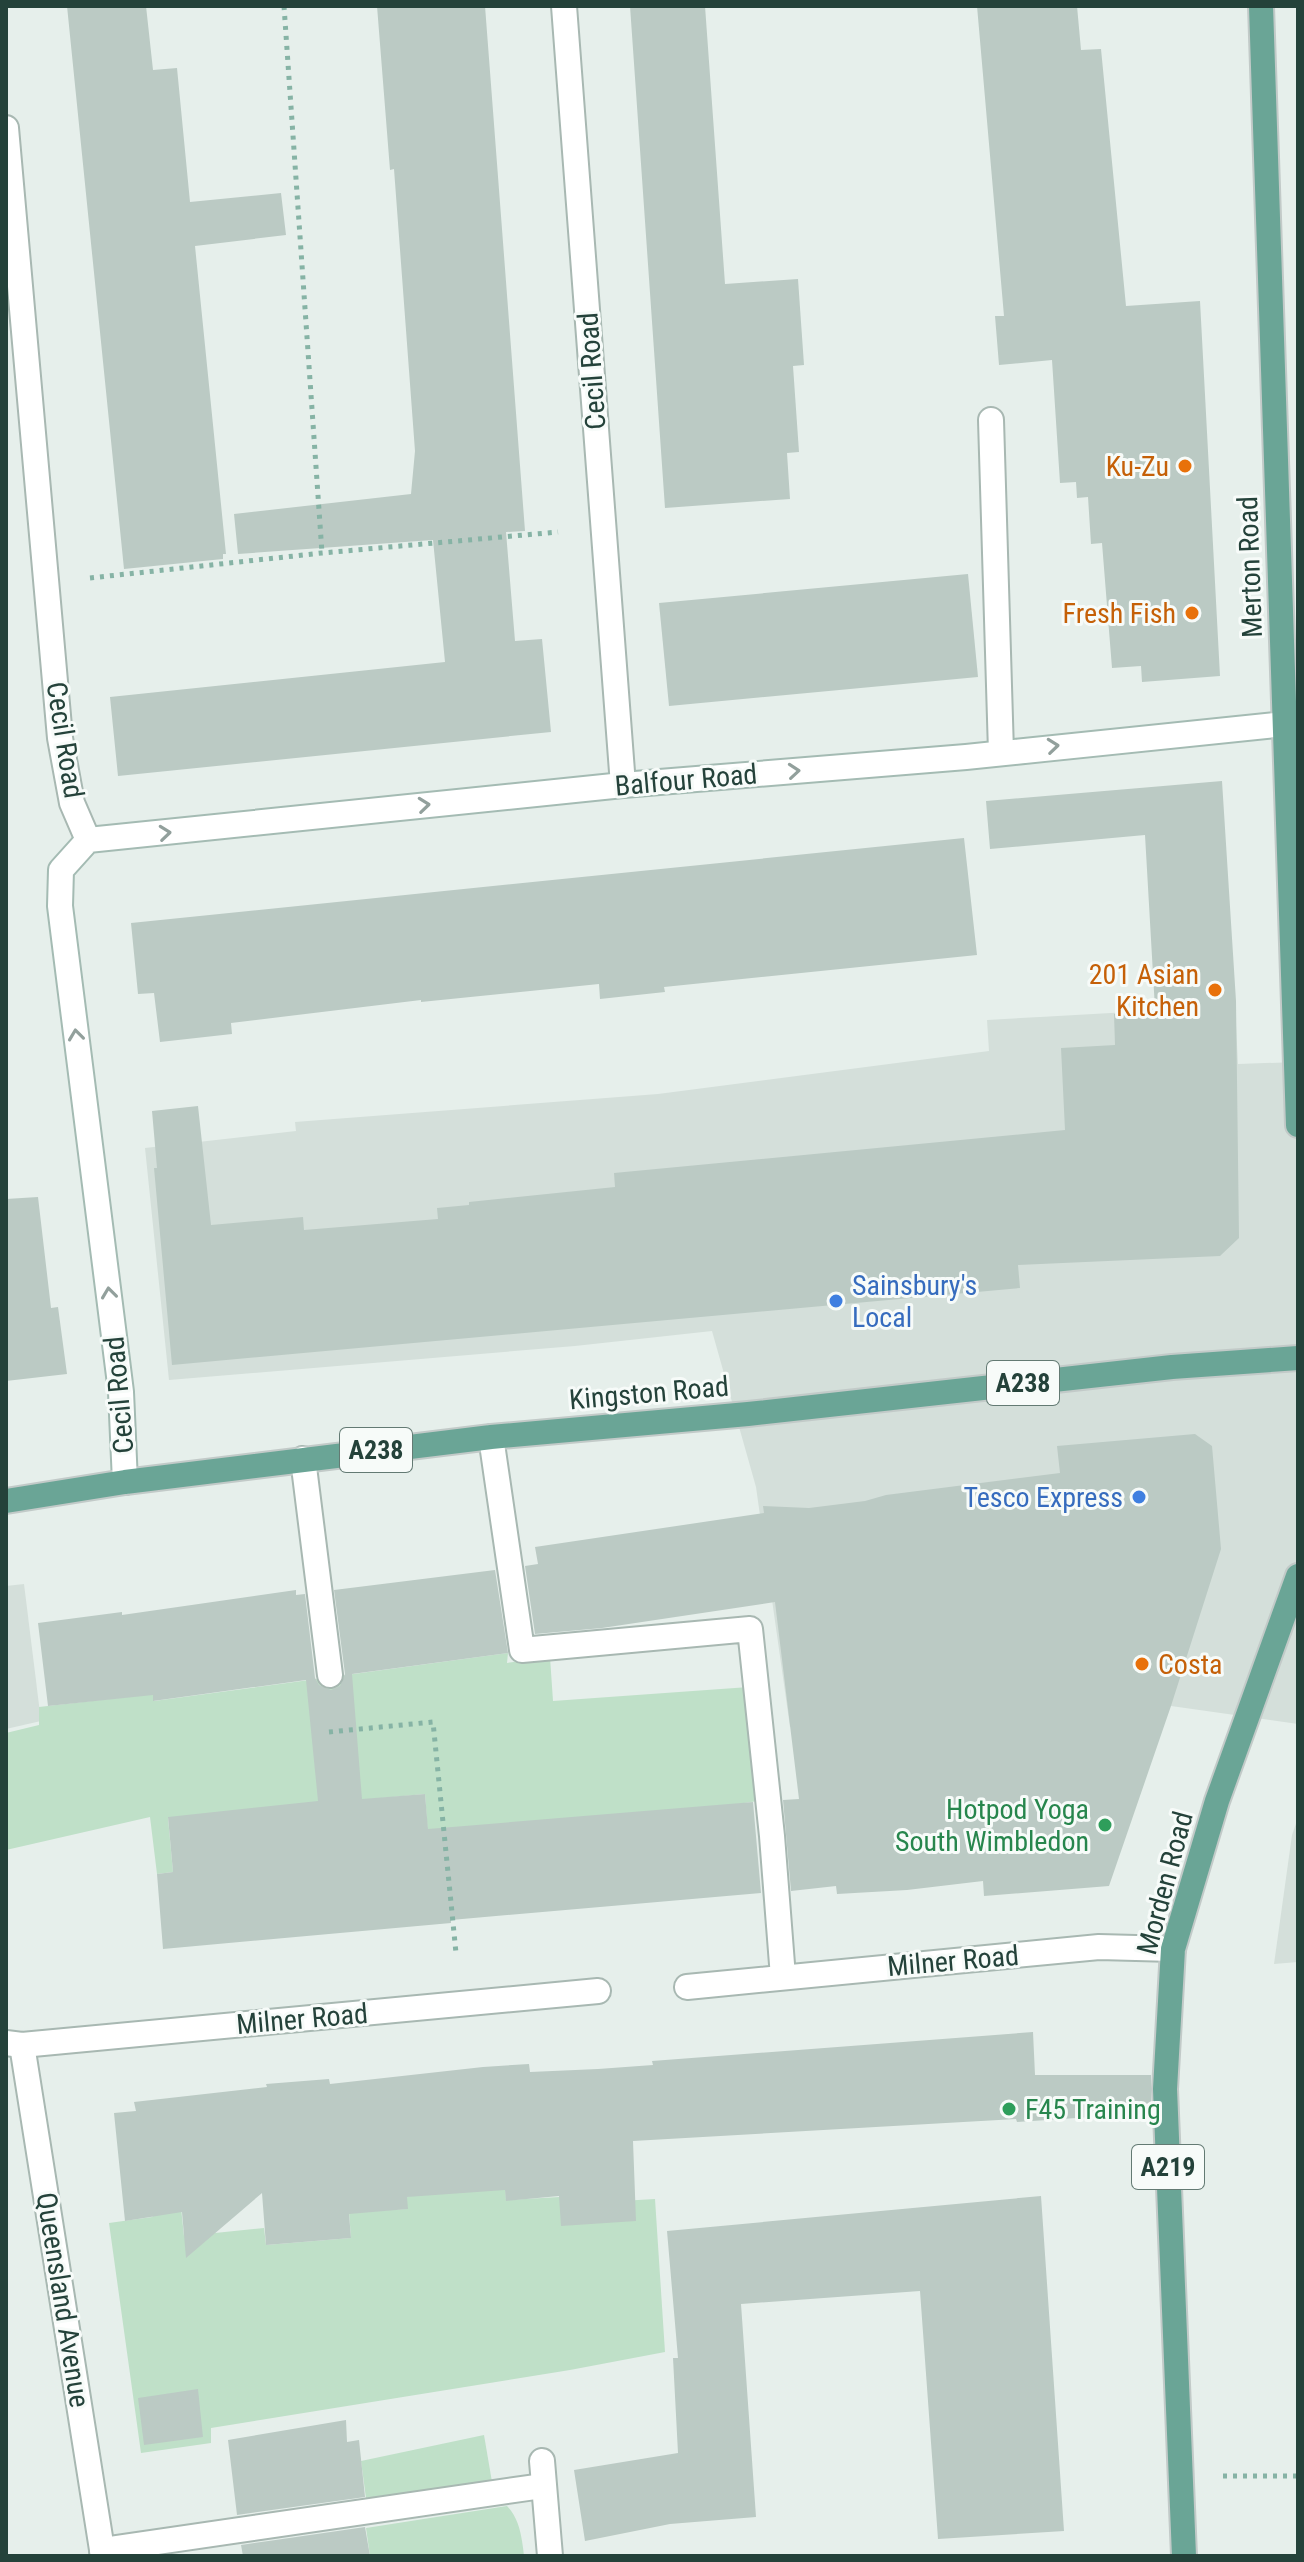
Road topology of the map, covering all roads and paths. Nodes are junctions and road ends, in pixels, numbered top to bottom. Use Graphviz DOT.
graph roads {
  1 [pos="284,6"];
  2 [pos="564,6"];
  3 [pos="1261,6"];
  4 [pos="6,128"];
  5 [pos="991,420"];
  6 [pos="558,532"];
  7 [pos="322,553"];
  8 [pos="90,578"];
  9 [pos="1285,724"];
  10 [pos="1001,752"];
  11 [pos="623,785"];
  12 [pos="88,840"];
  13 [pos="1296,1053"];
  14 [pos="1298,1125"];
  15 [pos="1298,1358"];
  16 [pos="491,1437"];
  17 [pos="303,1459"];
  18 [pos="125,1482"];
  19 [pos="6,1501"];
  20 [pos="1298,1579"];
  21 [pos="330,1675"];
  22 [pos="329,1732"];
  23 [pos="1173,1949"];
  24 [pos="456,1953"];
  25 [pos="783,1977"];
  26 [pos="687,1987"];
  27 [pos="598,1991"];
  28 [pos="14,2044"];
  29 [pos="542,2461"];
  30 [pos="1298,2476"];
  31 [pos="1182,2477"];
  32 [pos="542,2486"];
  33 [pos="102,2553"];
  34 [pos="550,2556"];
  35 [pos="1184,2556"];
  1 -- 7 [label="path"];
  2 -- 11 [label="street, Cecil Road"];
  3 -- 9 [label="main road, Merton Road"];
  4 -- 12 [label="street, Cecil Road"];
  5 -- 10 [label="street"];
  6 -- 7 [label="path"];
  7 -- 8 [label="path"];
  10 -- 9 [label="street, Balfour Road, one-way"];
  9 -- 13 [label="main road, Merton Road"];
  11 -- 10 [label="street, Balfour Road, one-way"];
  12 -- 11 [label="street, Balfour Road, one-way"];
  18 -- 12 [label="street, Cecil Road, one-way"];
  13 -- 14 [label="main road, Merton Road"];
  15 -- 16 [label="main road, Kingston Road / A238"];
  16 -- 17 [label="main road, Kingston Road / A238"];
  16 -- 25 [label="street"];
  17 -- 18 [label="main road, Kingston Road / A238"];
  17 -- 21 [label="street"];
  18 -- 19 [label="main road, Kingston Road / A238"];
  20 -- 23 [label="main road, Morden Road / A219"];
  22 -- 24 [label="path"];
  23 -- 25 [label="street, Milner Road"];
  23 -- 31 [label="main road, Morden Road / A219"];
  25 -- 26 [label="street, Milner Road"];
  27 -- 28 [label="street, Milner Road"];
  28 -- 33 [label="street, Queensland Avenue"];
  29 -- 32 [label="street"];
  30 -- 31 [label="path"];
  31 -- 35 [label="main road, Morden Road / A219"];
  32 -- 33 [label="street"];
  32 -- 34 [label="street"];
}
